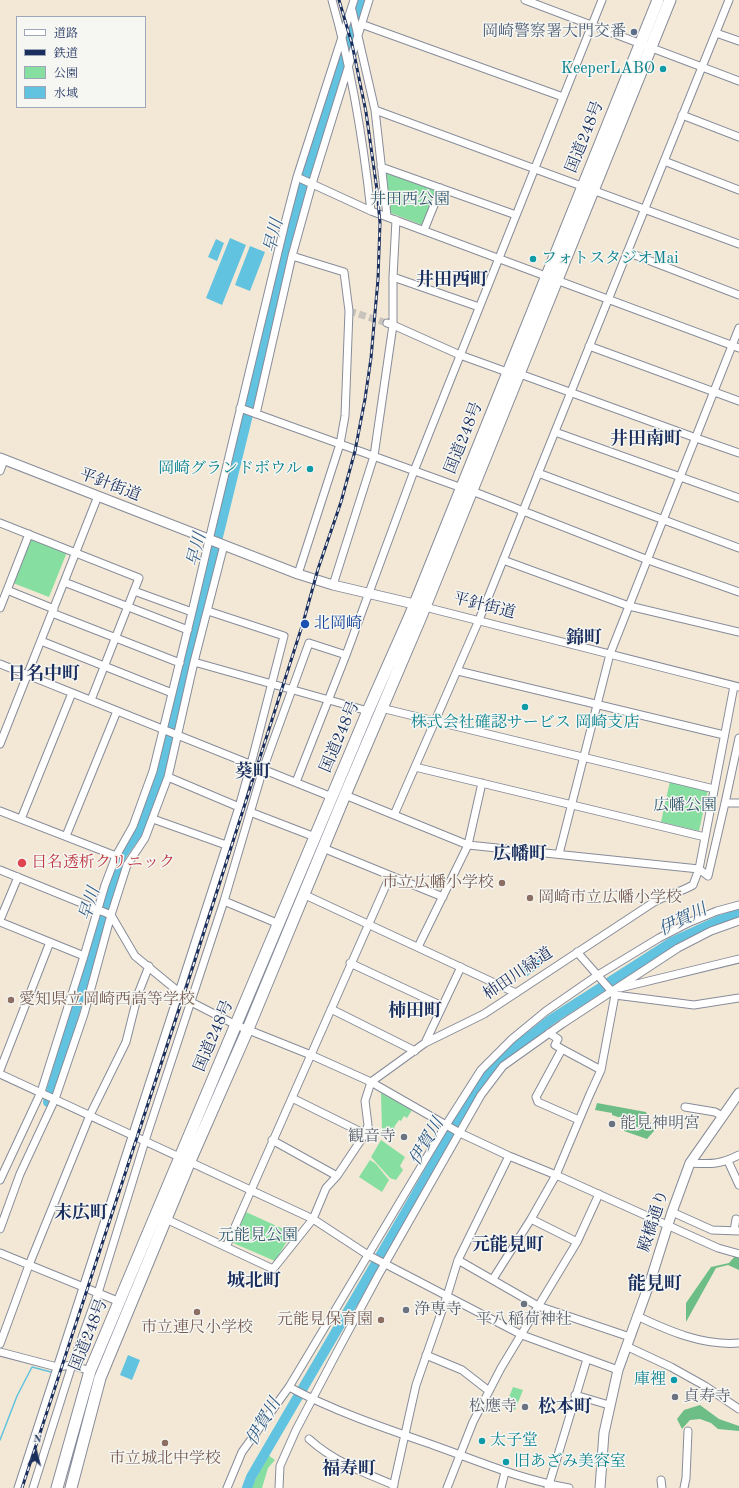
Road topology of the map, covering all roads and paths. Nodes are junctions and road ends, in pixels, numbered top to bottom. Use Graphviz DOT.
graph roads {
  1 [pos="332,0"];
  2 [pos="349,0"];
  3 [pos="354,0"];
  4 [pos="369,0"];
  5 [pos="526,0"];
  6 [pos="602,0"];
  7 [pos="658,0"];
  8 [pos="670,0"];
  9 [pos="729,0"];
  10 [pos="352,8"];
  11 [pos="362,24"];
  12 [pos="592,25"];
  13 [pos="716,33"];
  14 [pos="358,36"];
  15 [pos="343,37"];
  16 [pos="739,41"];
  17 [pos="646,46"];
  18 [pos="349,65"];
  19 [pos="702,67"];
  20 [pos="739,81"];
  21 [pos="563,97"];
  22 [pos="375,110"];
  23 [pos="682,115"];
  24 [pos="739,136"];
  25 [pos="664,161"];
  26 [pos="381,167"];
  27 [pos="534,169"];
  28 [pos="297,177"];
  29 [pos="312,184"];
  30 [pos="441,188"];
  31 [pos="588,188"];
  32 [pos="739,190"];
  33 [pos="644,209"];
  34 [pos="371,211"];
  35 [pos="516,215"];
  36 [pos="387,216"];
  37 [pos="396,220"];
  38 [pos="424,230"];
  39 [pos="739,244"];
  40 [pos="627,252"];
  41 [pos="292,256"];
  42 [pos="499,258"];
  43 [pos="394,277"];
  44 [pos="552,278"];
  45 [pos="739,295"];
  46 [pos="608,299"];
  47 [pos="479,307"];
  48 [pos="390,324"];
  49 [pos="739,328"];
  50 [pos="589,346"];
  51 [pos="736,347"];
  52 [pos="460,355"];
  53 [pos="507,372"];
  54 [pos="520,374"];
  55 [pos="571,392"];
  56 [pos="714,392"];
  57 [pos="739,401"];
  58 [pos="240,408"];
  59 [pos="256,414"];
  60 [pos="555,432"];
  61 [pos="696,438"];
  62 [pos="340,444"];
  63 [pos="739,453"];
  64 [pos="374,456"];
  65 [pos="2,459"];
  66 [pos="0,470"];
  67 [pos="414,471"];
  68 [pos="538,473"];
  69 [pos="680,477"];
  70 [pos="467,489"];
  71 [pos="98,496"];
  72 [pos="739,498"];
  73 [pos="523,511"];
  74 [pos="663,520"];
  75 [pos="0,523"];
  76 [pos="29,534"];
  77 [pos="208,540"];
  78 [pos="224,545"];
  79 [pos="739,548"];
  80 [pos="76,553"];
  81 [pos="503,560"];
  82 [pos="648,560"];
  83 [pos="298,574"];
  84 [pos="64,582"];
  85 [pos="333,585"];
  86 [pos="7,590"];
  87 [pos="134,591"];
  88 [pos="739,592"];
  89 [pos="368,593"];
  90 [pos="420,605"];
  91 [pos="629,606"];
  92 [pos="128,607"];
  93 [pos="0,608"];
  94 [pos="53,611"];
  95 [pos="208,611"];
  96 [pos="192,612"];
  97 [pos="479,620"];
  98 [pos="188,630"];
  99 [pos="739,632"];
  100 [pos="115,638"];
  101 [pos="41,641"];
  102 [pos="610,654"];
  103 [pos="346,655"];
  104 [pos="194,662"];
  105 [pos="180,663"];
  106 [pos="0,664"];
  107 [pos="104,666"];
  108 [pos="458,670"];
  109 [pos="27,675"];
  110 [pos="272,684"];
  111 [pos="737,685"];
  112 [pos="293,690"];
  113 [pos="72,693"];
  114 [pos="172,693"];
  115 [pos="91,700"];
  116 [pos="328,700"];
  117 [pos="597,704"];
  118 [pos="382,708"];
  119 [pos="117,710"];
  120 [pos="368,711"];
  121 [pos="435,722"];
  122 [pos="163,729"];
  123 [pos="177,734"];
  124 [pos="724,735"];
  125 [pos="739,738"];
  126 [pos="0,744"];
  127 [pos="583,758"];
  128 [pos="251,764"];
  129 [pos="415,767"];
  130 [pos="263,769"];
  131 [pos="168,777"];
  132 [pos="296,782"];
  133 [pos="482,783"];
  134 [pos="714,789"];
  135 [pos="345,795"];
  136 [pos="332,797"];
  137 [pos="725,803"];
  138 [pos="739,803"];
  139 [pos="571,805"];
  140 [pos="239,807"];
  141 [pos="0,811"];
  142 [pos="250,812"];
  143 [pos="394,815"];
  144 [pos="153,818"];
  145 [pos="21,819"];
  146 [pos="66,836"];
  147 [pos="315,837"];
  148 [pos="705,837"];
  149 [pos="226,845"];
  150 [pos="468,846"];
  151 [pos="323,848"];
  152 [pos="558,854"];
  153 [pos="116,856"];
  154 [pos="699,869"];
  155 [pos="0,870"];
  156 [pos="390,876"];
  157 [pos="18,877"];
  158 [pos="303,894"];
  159 [pos="443,897"];
  160 [pos="224,901"];
  161 [pos="739,905"];
  162 [pos="98,909"];
  163 [pos="111,915"];
  164 [pos="0,921"];
  165 [pos="739,921"];
  166 [pos="279,924"];
  167 [pos="368,924"];
  168 [pos="50,942"];
  169 [pos="418,947"];
  170 [pos="577,952"];
  171 [pos="84,956"];
  172 [pos="739,959"];
  173 [pos="350,963"];
  174 [pos="149,966"];
  175 [pos="461,967"];
  176 [pos="598,975"];
  177 [pos="180,992"];
  178 [pos="613,992"];
  179 [pos="516,993"];
  180 [pos="739,998"];
  181 [pos="191,1002"];
  182 [pos="442,1006"];
  183 [pos="331,1009"];
  184 [pos="236,1025"];
  185 [pos="248,1028"];
  186 [pos="549,1033"];
  187 [pos="425,1043"];
  188 [pos="562,1049"];
  189 [pos="415,1051"];
  190 [pos="311,1055"];
  191 [pos="0,1070"];
  192 [pos="601,1070"];
  193 [pos="0,1074"];
  194 [pos="371,1082"];
  195 [pos="40,1092"];
  196 [pos="739,1093"];
  197 [pos="292,1098"];
  198 [pos="56,1099"];
  199 [pos="685,1107"];
  200 [pos="90,1115"];
  201 [pos="722,1116"];
  202 [pos="578,1120"];
  203 [pos="446,1125"];
  204 [pos="460,1133"];
  205 [pos="365,1134"];
  206 [pos="132,1135"];
  207 [pos="272,1140"];
  208 [pos="145,1141"];
  209 [pos="739,1155"];
  210 [pos="508,1156"];
  211 [pos="185,1159"];
  212 [pos="728,1161"];
  213 [pos="690,1163"];
  214 [pos="556,1175"];
  215 [pos="337,1176"];
  216 [pos="0,1180"];
  217 [pos="739,1185"];
  218 [pos="250,1189"];
  219 [pos="599,1194"];
  220 [pos="672,1212"];
  221 [pos="736,1218"];
  222 [pos="166,1219"];
  223 [pos="313,1219"];
  224 [pos="531,1219"];
  225 [pos="667,1225"];
  226 [pos="0,1229"];
  227 [pos="736,1231"];
  228 [pos="576,1242"];
  229 [pos="226,1247"];
  230 [pos="0,1253"];
  231 [pos="739,1254"];
  232 [pos="369,1256"];
  233 [pos="458,1260"];
  234 [pos="384,1264"];
  235 [pos="29,1265"];
  236 [pos="493,1279"];
  237 [pos="83,1287"];
  238 [pos="98,1293"];
  239 [pos="447,1296"];
  240 [pos="120,1302"];
  241 [pos="538,1306"];
  242 [pos="637,1316"];
  243 [pos="522,1335"];
  244 [pos="628,1342"];
  245 [pos="739,1343"];
  246 [pos="0,1344"];
  247 [pos="0,1352"];
  248 [pos="426,1355"];
  249 [pos="587,1359"];
  250 [pos="72,1365"];
  251 [pos="57,1367"];
  252 [pos="618,1370"];
  253 [pos="90,1371"];
  254 [pos="289,1387"];
  255 [pos="489,1391"];
  256 [pos="575,1395"];
  257 [pos="312,1399"];
  258 [pos="609,1405"];
  259 [pos="739,1409"];
  260 [pos="688,1432"];
  261 [pos="404,1436"];
  262 [pos="309,1439"];
  263 [pos="460,1455"];
  264 [pos="505,1472"];
  265 [pos="661,1480"];
  266 [pos="548,1486"];
  267 [pos="394,1487"];
  268 [pos="18,1488"];
  269 [pos="33,1488"];
  270 [pos="57,1488"];
  271 [pos="71,1488"];
  272 [pos="227,1488"];
  273 [pos="279,1488"];
  274 [pos="447,1488"];
  275 [pos="500,1488"];
  276 [pos="569,1488"];
  277 [pos="600,1488"];
  278 [pos="662,1488"];
  279 [pos="684,1488"];
  1 -- 15 [label="street"];
  2 -- 10 [label="street"];
  3 -- 10 [label="street"];
  4 -- 11 [label="street"];
  5 -- 12 [label="street"];
  6 -- 12 [label="street"];
  7 -- 17 [label="highway, 国道248号"];
  8 -- 17 [label="highway, 国道248号"];
  9 -- 13 [label="street"];
  10 -- 14 [label="street"];
  10 -- 15 [label="street"];
  11 -- 14 [label="street"];
  11 -- 21 [label="street"];
  12 -- 17 [label="street"];
  12 -- 21 [label="street"];
  13 -- 16 [label="street"];
  13 -- 19 [label="street"];
  14 -- 18 [label="street"];
  14 -- 22 [label="street"];
  15 -- 18 [label="street"];
  15 -- 28 [label="street"];
  17 -- 19 [label="street"];
  17 -- 31 [label="highway, 国道248号"];
  18 -- 29 [label="street"];
  18 -- 34 [label="street"];
  19 -- 20 [label="street"];
  19 -- 23 [label="street"];
  21 -- 27 [label="street"];
  22 -- 26 [label="street"];
  22 -- 27 [label="street"];
  23 -- 24 [label="street"];
  23 -- 25 [label="street"];
  25 -- 32 [label="street"];
  25 -- 33 [label="street"];
  26 -- 30 [label="street"];
  26 -- 36 [label="street"];
  27 -- 31 [label="street"];
  27 -- 35 [label="street"];
  28 -- 29 [label="street"];
  28 -- 58 [label="street"];
  29 -- 34 [label="street"];
  29 -- 41 [label="street"];
  30 -- 35 [label="street"];
  30 -- 38 [label="street"];
  31 -- 33 [label="street"];
  31 -- 44 [label="highway, 国道248号"];
  33 -- 39 [label="street"];
  33 -- 40 [label="street"];
  34 -- 36 [label="street"];
  35 -- 42 [label="street"];
  36 -- 37 [label="street"];
  37 -- 38 [label="street"];
  37 -- 43 [label="street"];
  38 -- 42 [label="street"];
  40 -- 45 [label="street"];
  40 -- 46 [label="street"];
  41 -- 59 [label="street"];
  41 -- 62 [label="street"];
  42 -- 44 [label="street"];
  42 -- 47 [label="street"];
  43 -- 47 [label="street"];
  43 -- 48 [label="street"];
  44 -- 46 [label="street"];
  44 -- 53 [label="highway, 国道248号"];
  44 -- 54 [label="highway, 国道248号"];
  46 -- 50 [label="street"];
  46 -- 51 [label="street"];
  47 -- 52 [label="street"];
  48 -- 52 [label="street"];
  48 -- 64 [label="street"];
  49 -- 51 [label="street"];
  50 -- 55 [label="street"];
  50 -- 56 [label="street"];
  51 -- 56 [label="street"];
  52 -- 53 [label="street"];
  52 -- 67 [label="street"];
  53 -- 70 [label="highway, 国道248号"];
  54 -- 55 [label="street"];
  54 -- 70 [label="highway, 国道248号"];
  55 -- 60 [label="street"];
  55 -- 61 [label="street"];
  56 -- 57 [label="street"];
  56 -- 61 [label="street"];
  58 -- 59 [label="street"];
  58 -- 77 [label="street"];
  59 -- 62 [label="street"];
  60 -- 68 [label="street"];
  60 -- 69 [label="street"];
  61 -- 63 [label="street"];
  61 -- 69 [label="street"];
  62 -- 64 [label="street"];
  62 -- 83 [label="street"];
  64 -- 67 [label="street"];
  64 -- 85 [label="street"];
  65 -- 66 [label="street"];
  65 -- 71 [label="main road, 平針街道"];
  67 -- 70 [label="street"];
  67 -- 89 [label="street"];
  68 -- 73 [label="street"];
  68 -- 74 [label="street"];
  69 -- 72 [label="street"];
  69 -- 74 [label="street"];
  70 -- 73 [label="street"];
  70 -- 90 [label="highway, 国道248号"];
  71 -- 77 [label="main road, 平針街道"];
  71 -- 80 [label="street"];
  73 -- 81 [label="street"];
  73 -- 82 [label="street"];
  74 -- 79 [label="street"];
  74 -- 82 [label="street"];
  75 -- 76 [label="street"];
  76 -- 80 [label="street"];
  76 -- 86 [label="street"];
  77 -- 78 [label="main road, 平針街道"];
  77 -- 96 [label="street"];
  78 -- 83 [label="main road, 平針街道"];
  78 -- 95 [label="street"];
  80 -- 84 [label="street"];
  80 -- 87 [label="street"];
  81 -- 91 [label="street"];
  81 -- 97 [label="street"];
  82 -- 88 [label="street"];
  82 -- 91 [label="street"];
  83 -- 85 [label="main road, 平針街道"];
  84 -- 92 [label="street"];
  84 -- 94 [label="street"];
  85 -- 89 [label="main road, 平針街道"];
  86 -- 93 [label="street"];
  86 -- 94 [label="street"];
  87 -- 92 [label="street"];
  87 -- 96 [label="street"];
  89 -- 90 [label="main road, 平針街道"];
  89 -- 103 [label="street"];
  90 -- 97 [label="street, 平針街道"];
  90 -- 118 [label="highway, 国道248号"];
  90 -- 120 [label="highway, 国道248号"];
  91 -- 99 [label="street"];
  91 -- 102 [label="street"];
  92 -- 98 [label="street"];
  92 -- 100 [label="street"];
  94 -- 100 [label="street"];
  94 -- 101 [label="street"];
  95 -- 104 [label="street"];
  95 -- 110 [label="street"];
  96 -- 98 [label="street"];
  97 -- 102 [label="street, 平針街道"];
  97 -- 108 [label="street"];
  98 -- 105 [label="street"];
  100 -- 105 [label="street"];
  100 -- 107 [label="street"];
  101 -- 107 [label="street"];
  101 -- 109 [label="street"];
  102 -- 111 [label="street, 平針街道"];
  102 -- 117 [label="street"];
  103 -- 112 [label="street"];
  103 -- 116 [label="street"];
  104 -- 110 [label="street"];
  104 -- 123 [label="street"];
  105 -- 114 [label="street"];
  106 -- 109 [label="street"];
  107 -- 114 [label="street"];
  107 -- 115 [label="street"];
  108 -- 117 [label="street"];
  108 -- 121 [label="street"];
  109 -- 113 [label="street"];
  109 -- 126 [label="street"];
  110 -- 112 [label="street"];
  110 -- 128 [label="street"];
  111 -- 124 [label="street, 柿田川緑道"];
  112 -- 116 [label="street"];
  112 -- 130 [label="street"];
  113 -- 115 [label="street"];
  113 -- 145 [label="street"];
  114 -- 122 [label="street"];
  115 -- 119 [label="street"];
  116 -- 120 [label="street"];
  116 -- 132 [label="street"];
  117 -- 124 [label="street"];
  117 -- 127 [label="street"];
  118 -- 121 [label="street"];
  118 -- 135 [label="highway, 国道248号"];
  119 -- 122 [label="street"];
  119 -- 146 [label="street"];
  120 -- 136 [label="highway, 国道248号"];
  121 -- 127 [label="street"];
  121 -- 129 [label="street"];
  122 -- 123 [label="street"];
  122 -- 153 [label="street"];
  123 -- 128 [label="street"];
  123 -- 131 [label="street"];
  124 -- 134 [label="street, 柿田川緑道"];
  125 -- 137 [label="street"];
  127 -- 134 [label="street"];
  127 -- 139 [label="street"];
  128 -- 130 [label="street"];
  128 -- 140 [label="street"];
  129 -- 133 [label="street"];
  129 -- 143 [label="street"];
  130 -- 132 [label="street"];
  130 -- 142 [label="street"];
  131 -- 140 [label="street"];
  131 -- 144 [label="street"];
  132 -- 136 [label="street"];
  133 -- 139 [label="street"];
  133 -- 150 [label="street"];
  134 -- 148 [label="street, 柿田川緑道"];
  135 -- 143 [label="street"];
  135 -- 151 [label="highway, 国道248号"];
  136 -- 147 [label="highway, 国道248号"];
  137 -- 138 [label="street"];
  137 -- 154 [label="street"];
  139 -- 148 [label="street"];
  139 -- 152 [label="street"];
  140 -- 149 [label="street"];
  141 -- 145 [label="street"];
  142 -- 147 [label="street"];
  142 -- 160 [label="street"];
  143 -- 150 [label="street"];
  144 -- 149 [label="street"];
  144 -- 163 [label="street"];
  145 -- 146 [label="street"];
  146 -- 153 [label="street"];
  147 -- 166 [label="highway, 国道248号"];
  148 -- 154 [label="street, 柿田川緑道"];
  149 -- 177 [label="street"];
  150 -- 152 [label="street"];
  150 -- 159 [label="street"];
  151 -- 156 [label="street"];
  151 -- 158 [label="highway, 国道248号"];
  152 -- 154 [label="street"];
  153 -- 162 [label="street"];
  154 -- 170 [label="street, 柿田川緑道"];
  155 -- 157 [label="street"];
  156 -- 159 [label="street"];
  156 -- 167 [label="street"];
  157 -- 162 [label="street"];
  157 -- 164 [label="street"];
  158 -- 167 [label="street"];
  158 -- 185 [label="highway, 国道248号"];
  159 -- 169 [label="street"];
  160 -- 166 [label="street"];
  160 -- 181 [label="street"];
  161 -- 176 [label="street"];
  162 -- 163 [label="street"];
  162 -- 171 [label="street"];
  163 -- 174 [label="street"];
  163 -- 198 [label="street"];
  164 -- 168 [label="street"];
  165 -- 178 [label="street"];
  166 -- 184 [label="highway, 国道248号"];
  167 -- 169 [label="street"];
  167 -- 173 [label="street"];
  168 -- 171 [label="street"];
  168 -- 191 [label="street"];
  169 -- 175 [label="street"];
  170 -- 176 [label="street"];
  170 -- 179 [label="street, 柿田川緑道"];
  171 -- 195 [label="street"];
  172 -- 178 [label="street"];
  173 -- 182 [label="street"];
  173 -- 183 [label="street"];
  174 -- 177 [label="street"];
  174 -- 200 [label="street"];
  175 -- 179 [label="street"];
  175 -- 182 [label="street"];
  176 -- 178 [label="street"];
  176 -- 203 [label="street"];
  177 -- 181 [label="street"];
  177 -- 206 [label="street"];
  178 -- 180 [label="street"];
  178 -- 186 [label="street"];
  178 -- 192 [label="street"];
  179 -- 187 [label="street, 柿田川緑道"];
  181 -- 184 [label="street"];
  181 -- 208 [label="street"];
  182 -- 187 [label="street"];
  183 -- 189 [label="street"];
  183 -- 190 [label="street"];
  184 -- 185 [label="street"];
  184 -- 211 [label="highway, 国道248号"];
  185 -- 190 [label="street"];
  185 -- 211 [label="highway, 国道248号"];
  186 -- 188 [label="street"];
  186 -- 204 [label="street"];
  187 -- 189 [label="street, 柿田川緑道"];
  188 -- 192 [label="street"];
  188 -- 202 [label="street"];
  189 -- 194 [label="street, 柿田川緑道"];
  190 -- 194 [label="street"];
  190 -- 197 [label="street"];
  192 -- 202 [label="street"];
  193 -- 195 [label="street"];
  194 -- 203 [label="street"];
  194 -- 205 [label="street"];
  195 -- 198 [label="street"];
  195 -- 216 [label="street"];
  196 -- 201 [label="main road, 殿橋通り"];
  197 -- 205 [label="street"];
  197 -- 207 [label="street"];
  198 -- 200 [label="street"];
  198 -- 226 [label="street"];
  199 -- 201 [label="street"];
  200 -- 206 [label="street"];
  200 -- 235 [label="street"];
  201 -- 213 [label="main road, 殿橋通り"];
  202 -- 214 [label="street"];
  203 -- 204 [label="street"];
  203 -- 232 [label="street"];
  204 -- 210 [label="street"];
  204 -- 234 [label="street"];
  205 -- 215 [label="street"];
  206 -- 208 [label="street"];
  206 -- 237 [label="street"];
  207 -- 215 [label="street"];
  207 -- 218 [label="street"];
  208 -- 211 [label="street"];
  208 -- 238 [label="street"];
  209 -- 212 [label="street"];
  210 -- 214 [label="street"];
  210 -- 233 [label="street"];
  211 -- 218 [label="street"];
  211 -- 222 [label="highway, 国道248号"];
  211 -- 240 [label="highway, 国道248号"];
  212 -- 213 [label="street"];
  212 -- 217 [label="street"];
  213 -- 220 [label="main road, 殿橋通り"];
  214 -- 219 [label="street"];
  214 -- 224 [label="street"];
  215 -- 223 [label="street"];
  218 -- 223 [label="street"];
  218 -- 229 [label="street"];
  219 -- 225 [label="street"];
  219 -- 228 [label="street"];
  220 -- 225 [label="main road, 殿橋通り"];
  220 -- 227 [label="street"];
  221 -- 227 [label="street"];
  222 -- 229 [label="street"];
  222 -- 271 [label="highway, 国道248号"];
  223 -- 229 [label="street"];
  223 -- 232 [label="street"];
  224 -- 228 [label="street"];
  224 -- 236 [label="street"];
  225 -- 231 [label="street"];
  225 -- 242 [label="main road, 殿橋通り"];
  228 -- 241 [label="street"];
  230 -- 235 [label="street"];
  232 -- 234 [label="street"];
  232 -- 254 [label="street"];
  233 -- 236 [label="street"];
  233 -- 239 [label="street"];
  234 -- 239 [label="street"];
  234 -- 257 [label="street"];
  235 -- 237 [label="street"];
  235 -- 246 [label="street"];
  236 -- 241 [label="street"];
  237 -- 238 [label="street"];
  237 -- 251 [label="street"];
  238 -- 240 [label="street"];
  238 -- 250 [label="street"];
  239 -- 243 [label="street"];
  239 -- 248 [label="street"];
  240 -- 253 [label="highway, 国道248号"];
  241 -- 243 [label="street"];
  241 -- 244 [label="street"];
  242 -- 244 [label="main road, 殿橋通り"];
  242 -- 245 [label="street"];
  243 -- 249 [label="street"];
  243 -- 255 [label="street"];
  244 -- 252 [label="main road, 殿橋通り"];
  244 -- 259 [label="street"];
  247 -- 251 [label="street"];
  248 -- 255 [label="street"];
  248 -- 261 [label="street"];
  249 -- 252 [label="street"];
  249 -- 256 [label="street"];
  250 -- 251 [label="street"];
  250 -- 253 [label="street"];
  250 -- 269 [label="street"];
  251 -- 268 [label="street"];
  252 -- 258 [label="main road, 殿橋通り"];
  253 -- 270 [label="highway, 国道248号"];
  254 -- 257 [label="street"];
  254 -- 272 [label="street"];
  255 -- 263 [label="street"];
  256 -- 258 [label="street"];
  256 -- 266 [label="street"];
  257 -- 261 [label="street"];
  257 -- 273 [label="street"];
  258 -- 277 [label="main road, 殿橋通り"];
  260 -- 279 [label="street"];
  261 -- 263 [label="street"];
  261 -- 267 [label="street"];
  262 -- 267 [label="street"];
  263 -- 264 [label="street"];
  263 -- 274 [label="street"];
  264 -- 266 [label="street"];
  264 -- 275 [label="street"];
  265 -- 278 [label="street"];
  266 -- 276 [label="street"];
}
